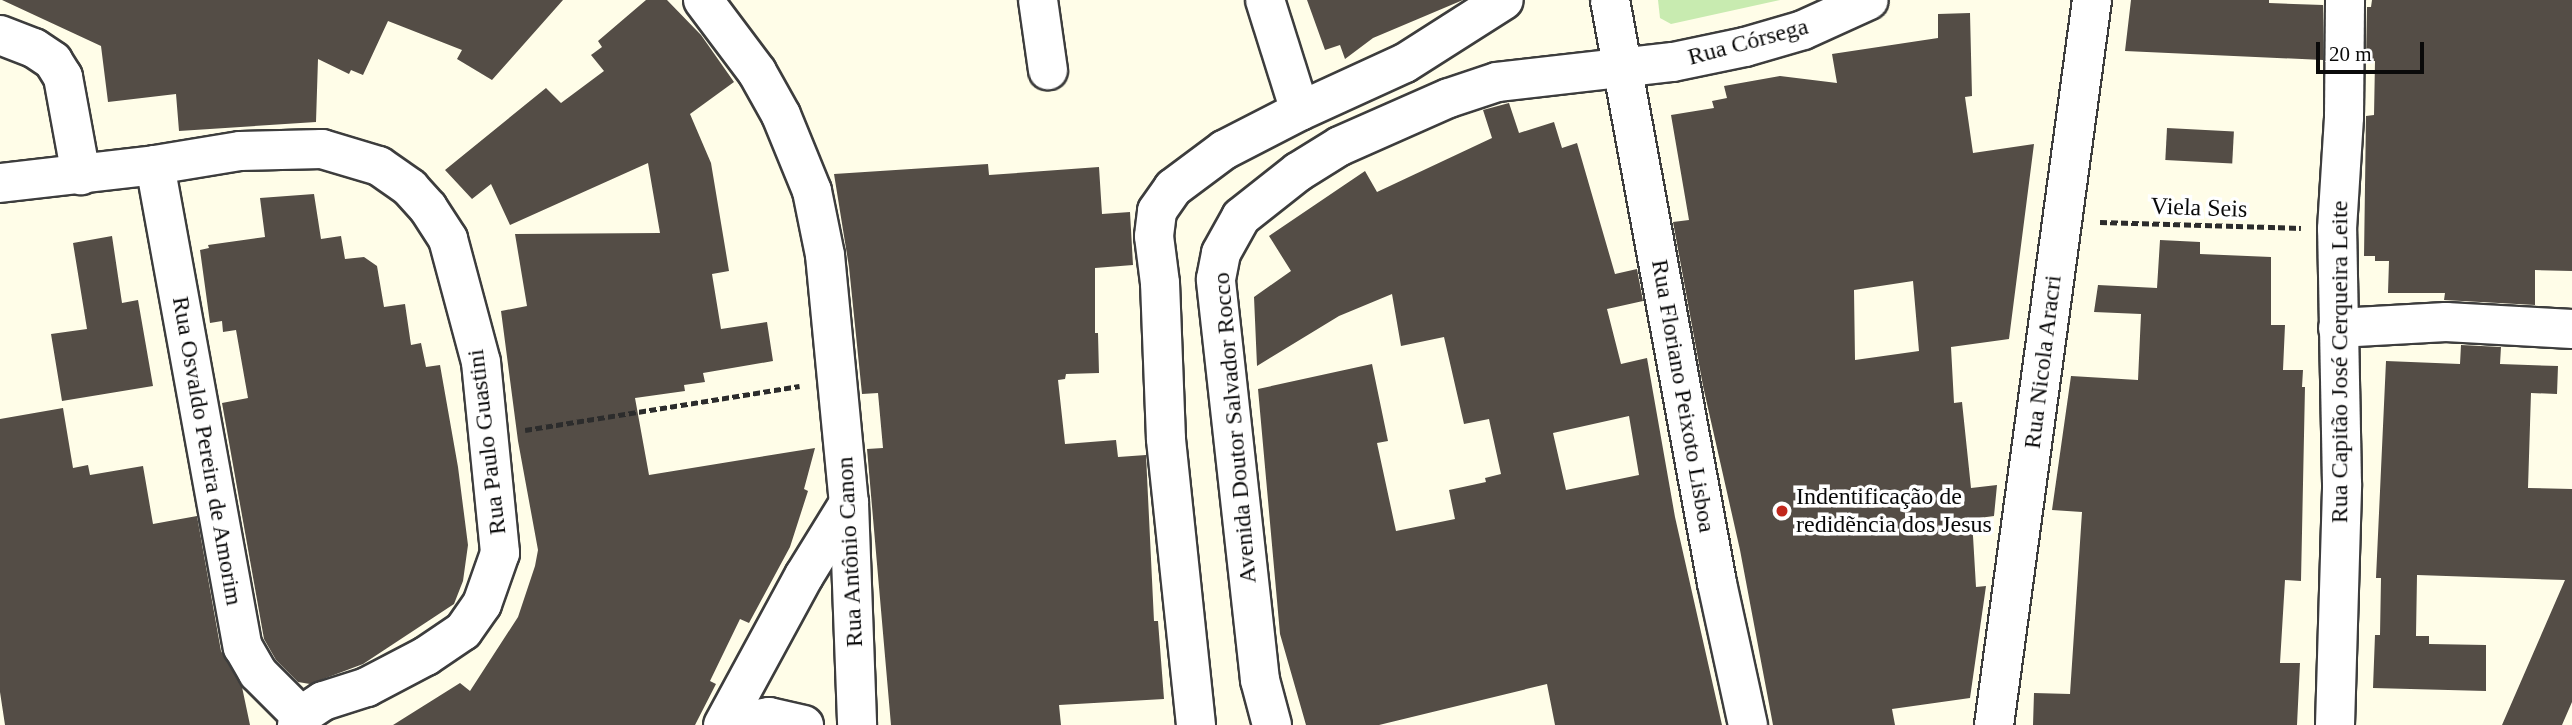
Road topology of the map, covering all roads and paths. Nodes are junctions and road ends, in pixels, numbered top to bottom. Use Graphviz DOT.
graph roads {
  1 [pos="703,0"];
  2 [pos="1038,0"];
  3 [pos="1265,0"];
  4 [pos="1504,0"];
  5 [pos="1610,0"];
  6 [pos="1869,0"];
  7 [pos="2092,0"];
  8 [pos="2345,0"];
  9 [pos="0,35"];
  10 [pos="1623,65"];
  11 [pos="1048,70"];
  12 [pos="1300,111"];
  13 [pos="155,165"];
  14 [pos="81,175"];
  15 [pos="0,183"];
  16 [pos="2061,221"];
  17 [pos="2337,229"];
  18 [pos="2338,328"];
  19 [pos="2572,329"];
  20 [pos="838,379"];
  21 [pos="489,436"];
  22 [pos="849,503"];
  23 [pos="299,720"];
  24 [pos="724,725"];
  25 [pos="804,725"];
  26 [pos="857,725"];
  27 [pos="1196,725"];
  28 [pos="1272,725"];
  29 [pos="1748,725"];
  30 [pos="1994,725"];
  31 [pos="2335,725"];
  1 -- 20 [label="street, Rua Antônio Canon"];
  2 -- 11 [label="street"];
  3 -- 12 [label="street"];
  4 -- 12 [label="street"];
  5 -- 10 [label="street, Rua Floriano Peixoto Lisboa"];
  6 -- 10 [label="street, Rua Córsega"];
  7 -- 16 [label="street, Rua Nicola Aracri"];
  8 -- 17 [label="street, Rua Capitão José Cerqueira Leite"];
  9 -- 14 [label="street"];
  10 -- 28 [label="street, Avenida Doutor Salvador Rocco"];
  10 -- 29 [label="street, Rua Floriano Peixoto Lisboa"];
  12 -- 27 [label="street"];
  13 -- 14 [label="street, Rua Paulo Guastini"];
  13 -- 21 [label="street, Rua Paulo Guastini"];
  13 -- 23 [label="street, Rua Osvaldo Pereira de Amorim"];
  14 -- 15 [label="street, Rua Paulo Guastini"];
  16 -- 17 [label="path, Viela Seis"];
  16 -- 30 [label="street, Rua Nicola Aracri"];
  17 -- 18 [label="street, Rua Capitão José Cerqueira Leite"];
  18 -- 19 [label="street"];
  18 -- 31 [label="street, Rua Capitão José Cerqueira Leite"];
  20 -- 21 [label="path"];
  20 -- 22 [label="street, Rua Antônio Canon"];
  21 -- 23 [label="street, Rua Paulo Guastini"];
  22 -- 24 [label="street"];
  22 -- 26 [label="street, Rua Antônio Canon"];
  24 -- 25 [label="street"];
}
